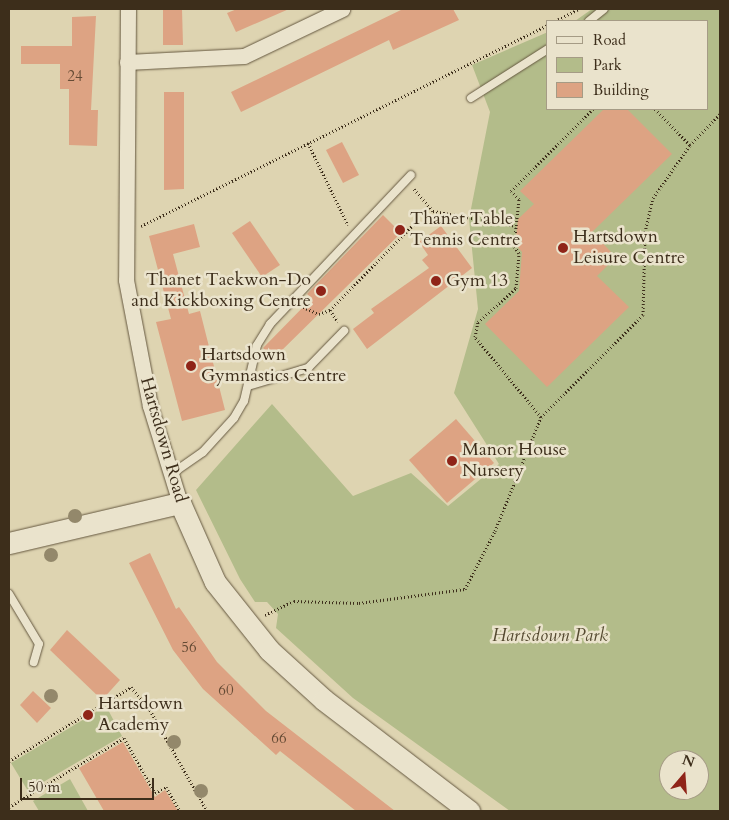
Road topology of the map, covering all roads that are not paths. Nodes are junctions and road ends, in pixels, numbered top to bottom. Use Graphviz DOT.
graph roads {
  1 [pos="128,9"];
  2 [pos="342,9"];
  3 [pos="604,9"];
  4 [pos="593,20"];
  5 [pos="546,50"];
  6 [pos="127,62"];
  7 [pos="471,98"];
  8 [pos="408,179"];
  9 [pos="344,331"];
  10 [pos="248,386"];
  11 [pos="168,476"];
  12 [pos="180,503"];
  13 [pos="9,543"];
  14 [pos="9,594"];
  15 [pos="34,662"];
  16 [pos="469,811"];
  1 -- 6 [label="street, Hartsdown Road"];
  2 -- 6 [label="street"];
  3 -- 4 [label="lane"];
  5 -- 7 [label="lane"];
  6 -- 11 [label="street, Hartsdown Road"];
  8 -- 10 [label="lane"];
  9 -- 10 [label="lane"];
  10 -- 11 [label="lane"];
  11 -- 12 [label="street, Hartsdown Road"];
  12 -- 13 [label="main road"];
  12 -- 16 [label="main road, Hartsdown Road"];
  14 -- 15 [label="lane"];
}
